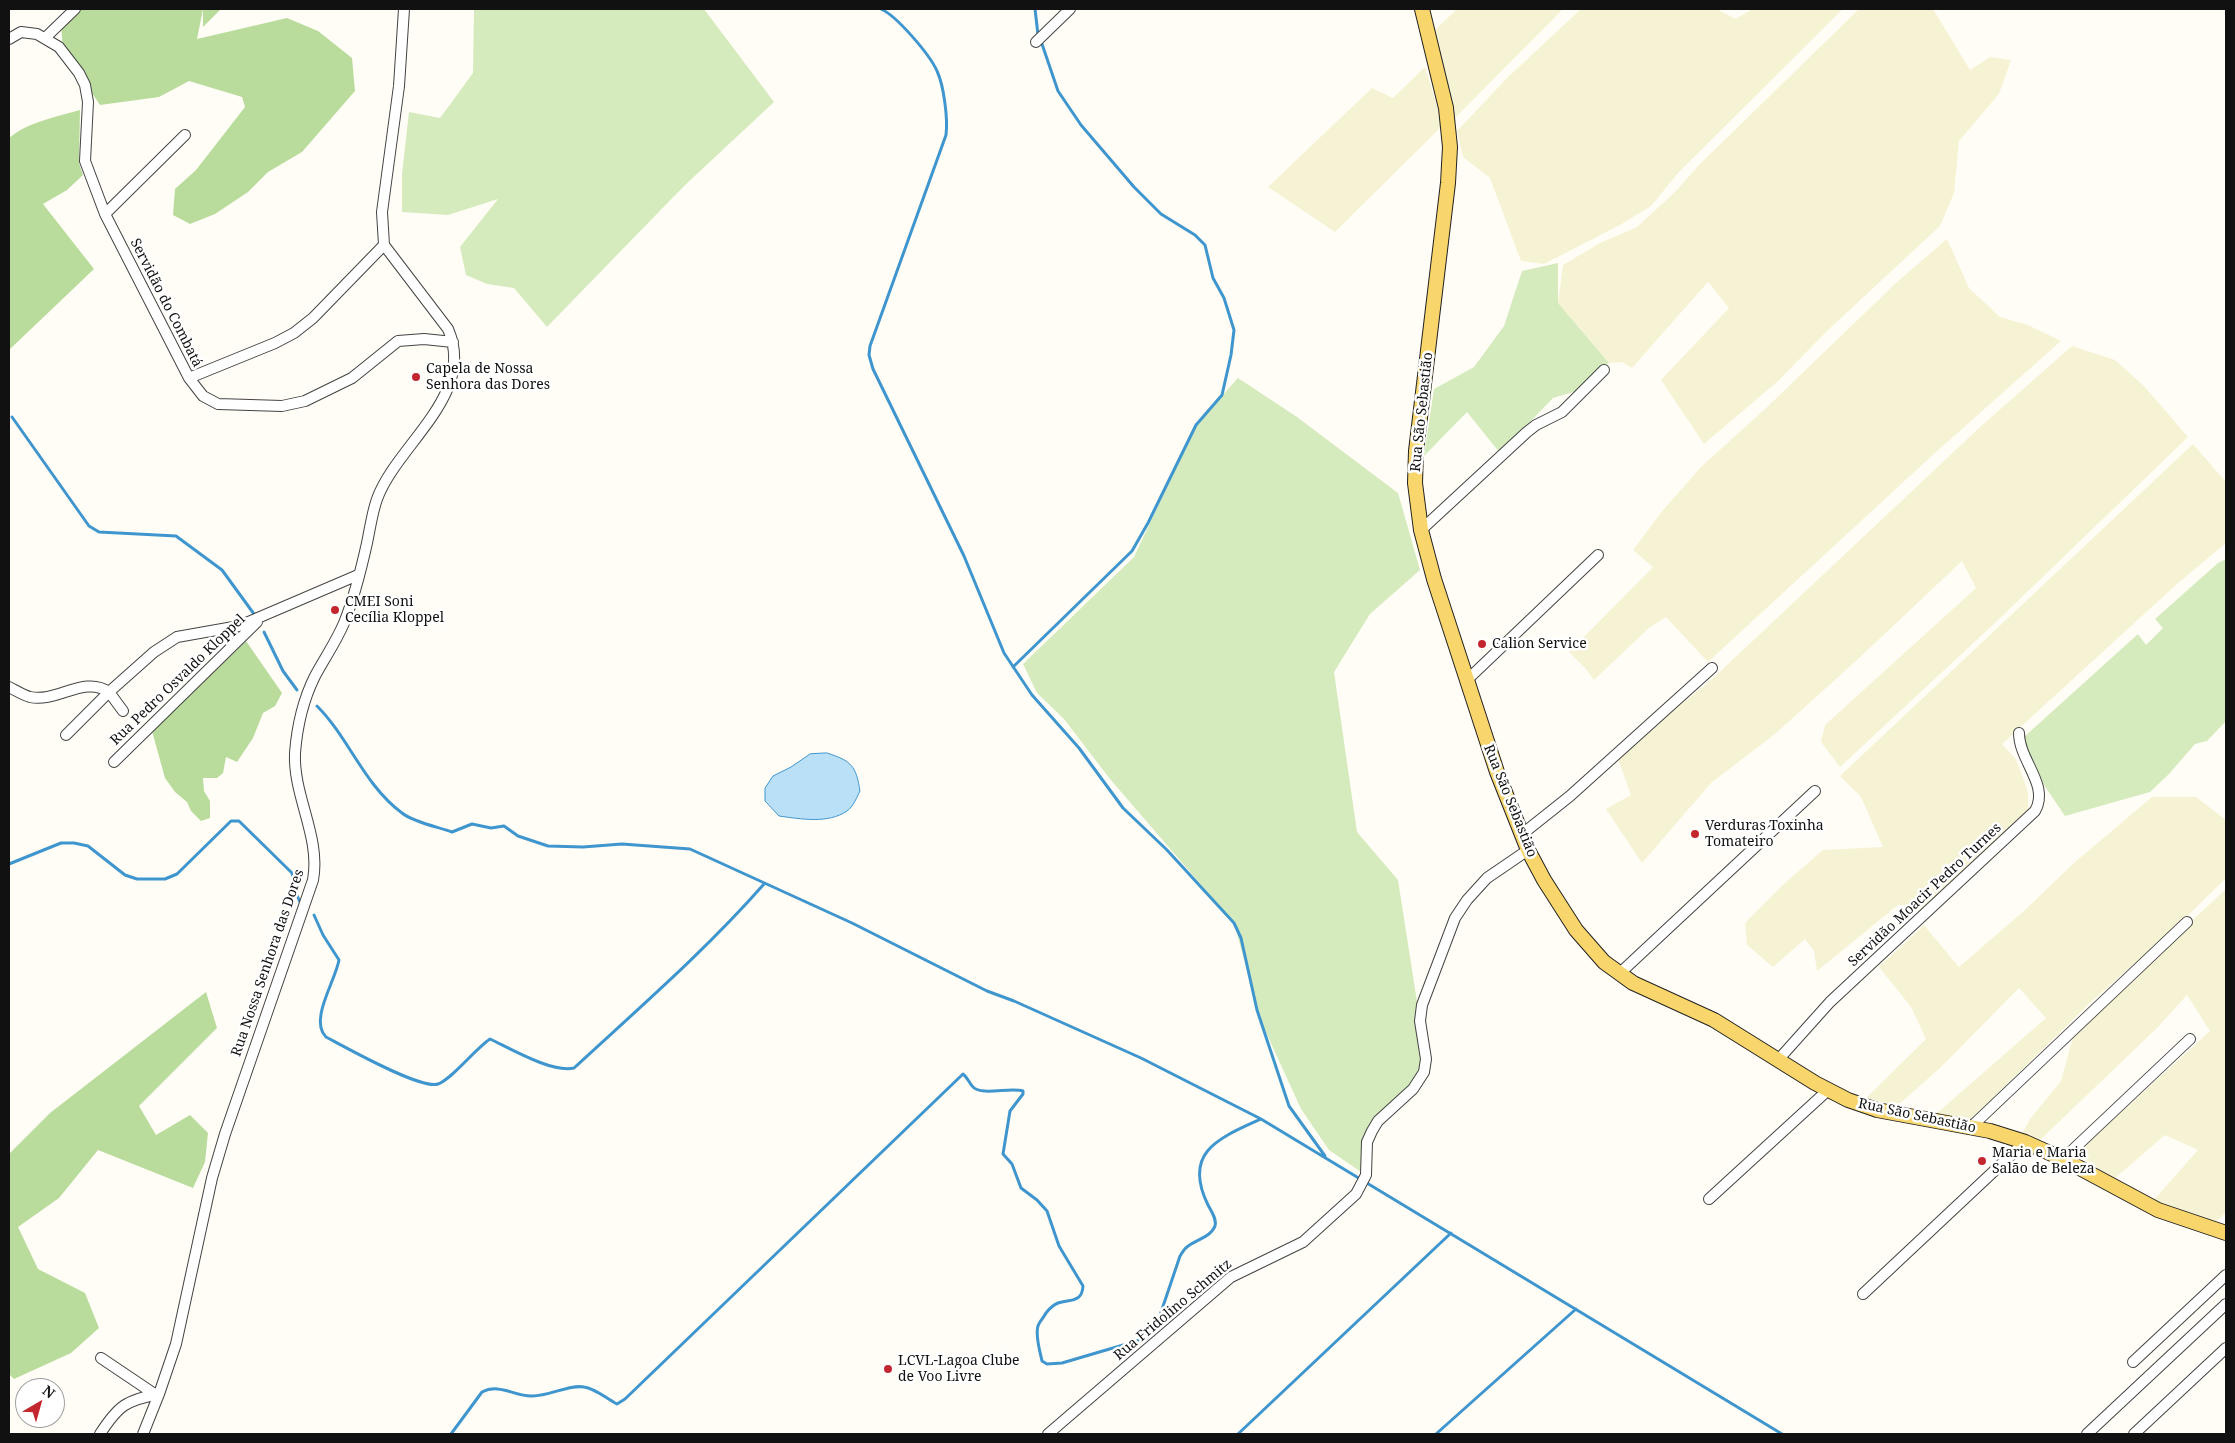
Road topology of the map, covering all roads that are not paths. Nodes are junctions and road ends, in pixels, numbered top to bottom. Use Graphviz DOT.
graph roads {
  1 [pos="75,9"];
  2 [pos="404,9"];
  3 [pos="1070,9"];
  4 [pos="1422,9"];
  5 [pos="46,38"];
  6 [pos="9,39"];
  7 [pos="1036,42"];
  8 [pos="186,135"];
  9 [pos="105,214"];
  10 [pos="384,245"];
  11 [pos="453,342"];
  12 [pos="1604,370"];
  13 [pos="189,378"];
  14 [pos="1421,530"];
  15 [pos="1598,555"];
  16 [pos="358,574"];
  17 [pos="1547,613"];
  18 [pos="261,617"];
  19 [pos="1712,668"];
  20 [pos="1467,684"];
  21 [pos="9,687"];
  22 [pos="109,692"];
  23 [pos="123,711"];
  24 [pos="2019,733"];
  25 [pos="66,735"];
  26 [pos="114,762"];
  27 [pos="1815,791"];
  28 [pos="1521,835"];
  29 [pos="1528,850"];
  30 [pos="2187,922"];
  31 [pos="1619,974"];
  32 [pos="2190,1039"];
  33 [pos="1778,1060"];
  34 [pos="1827,1091"];
  35 [pos="1971,1127"];
  36 [pos="2025,1142"];
  37 [pos="2063,1159"];
  38 [pos="1709,1199"];
  39 [pos="2226,1233"];
  40 [pos="2226,1275"];
  41 [pos="1863,1294"];
  42 [pos="2226,1304"];
  43 [pos="2226,1348"];
  44 [pos="101,1358"];
  45 [pos="2133,1362"];
  46 [pos="157,1394"];
  47 [pos="100,1434"];
  48 [pos="143,1434"];
  49 [pos="1048,1434"];
  50 [pos="2087,1434"];
  51 [pos="2134,1434"];
  1 -- 5 [label="street"];
  2 -- 10 [label="street"];
  3 -- 7 [label="street"];
  4 -- 14 [label="main road, Rua São Sebastião"];
  5 -- 6 [label="street, Servidão do Combatá"];
  5 -- 9 [label="street, Servidão do Combatá"];
  8 -- 9 [label="street"];
  9 -- 13 [label="street, Servidão do Combatá"];
  10 -- 11 [label="street, Rua Nossa Senhora das Dores"];
  10 -- 13 [label="street"];
  11 -- 13 [label="street, Servidão do Combatá"];
  11 -- 16 [label="street, Rua Nossa Senhora das Dores"];
  12 -- 14 [label="street"];
  14 -- 20 [label="main road, Rua São Sebastião"];
  15 -- 20 [label="street"];
  16 -- 18 [label="street"];
  16 -- 46 [label="street, Rua Nossa Senhora das Dores"];
  17 -- 20 [label="street"];
  18 -- 22 [label="street"];
  18 -- 26 [label="street, Rua Pedro Osvaldo Kloppel"];
  19 -- 28 [label="street"];
  20 -- 28 [label="main road, Rua São Sebastião"];
  21 -- 22 [label="street"];
  22 -- 23 [label="street"];
  22 -- 25 [label="street"];
  24 -- 33 [label="street, Servidão Moacir Pedro Turnes"];
  27 -- 31 [label="street"];
  28 -- 29 [label="main road, Rua São Sebastião"];
  29 -- 31 [label="main road, Rua São Sebastião"];
  29 -- 49 [label="street, Rua Fridolino Schmitz"];
  30 -- 35 [label="street"];
  31 -- 33 [label="main road, Rua São Sebastião"];
  32 -- 37 [label="street"];
  33 -- 34 [label="main road, Rua São Sebastião"];
  34 -- 35 [label="main road, Rua São Sebastião"];
  34 -- 38 [label="street"];
  35 -- 36 [label="main road, Rua São Sebastião"];
  36 -- 37 [label="main road, Rua São Sebastião"];
  36 -- 41 [label="street"];
  37 -- 39 [label="main road, Rua São Sebastião"];
  40 -- 45 [label="street"];
  42 -- 50 [label="street"];
  43 -- 51 [label="street"];
  44 -- 46 [label="street"];
  46 -- 47 [label="street"];
  46 -- 48 [label="street, Rua Nossa Senhora das Dores"];
}
